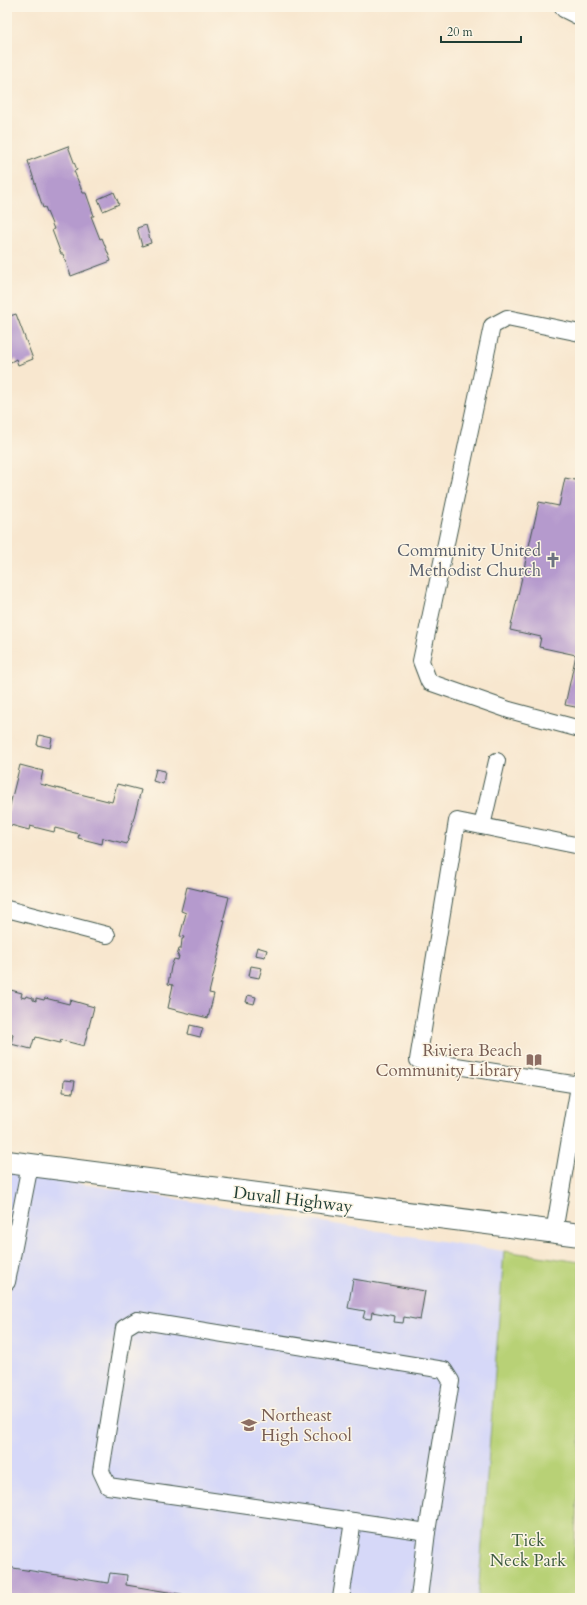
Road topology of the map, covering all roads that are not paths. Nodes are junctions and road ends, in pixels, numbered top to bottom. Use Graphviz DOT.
graph roads {
  1 [pos="566,7"];
  2 [pos="580,14"];
  3 [pos="580,333"];
  4 [pos="580,729"];
  5 [pos="497,760"];
  6 [pos="482,826"];
  7 [pos="580,846"];
  8 [pos="7,909"];
  9 [pos="107,935"];
  10 [pos="580,1082"];
  11 [pos="7,1162"];
  12 [pos="30,1165"];
  13 [pos="554,1232"];
  14 [pos="580,1235"];
  15 [pos="7,1282"];
  16 [pos="353,1522"];
  17 [pos="427,1532"];
  18 [pos="342,1598"];
  19 [pos="418,1598"];
  1 -- 2 [label="street"];
  3 -- 4 [label="lane"];
  5 -- 6 [label="lane"];
  6 -- 7 [label="lane"];
  6 -- 10 [label="lane"];
  8 -- 9 [label="lane"];
  10 -- 13 [label="lane"];
  11 -- 12 [label="street, Duvall Highway"];
  12 -- 13 [label="street, Duvall Highway"];
  12 -- 15 [label="lane"];
  13 -- 14 [label="street, Duvall Highway"];
  16 -- 17 [label="lane"];
  16 -- 17 [label="lane"];
  16 -- 18 [label="lane"];
  17 -- 19 [label="lane"];
}
